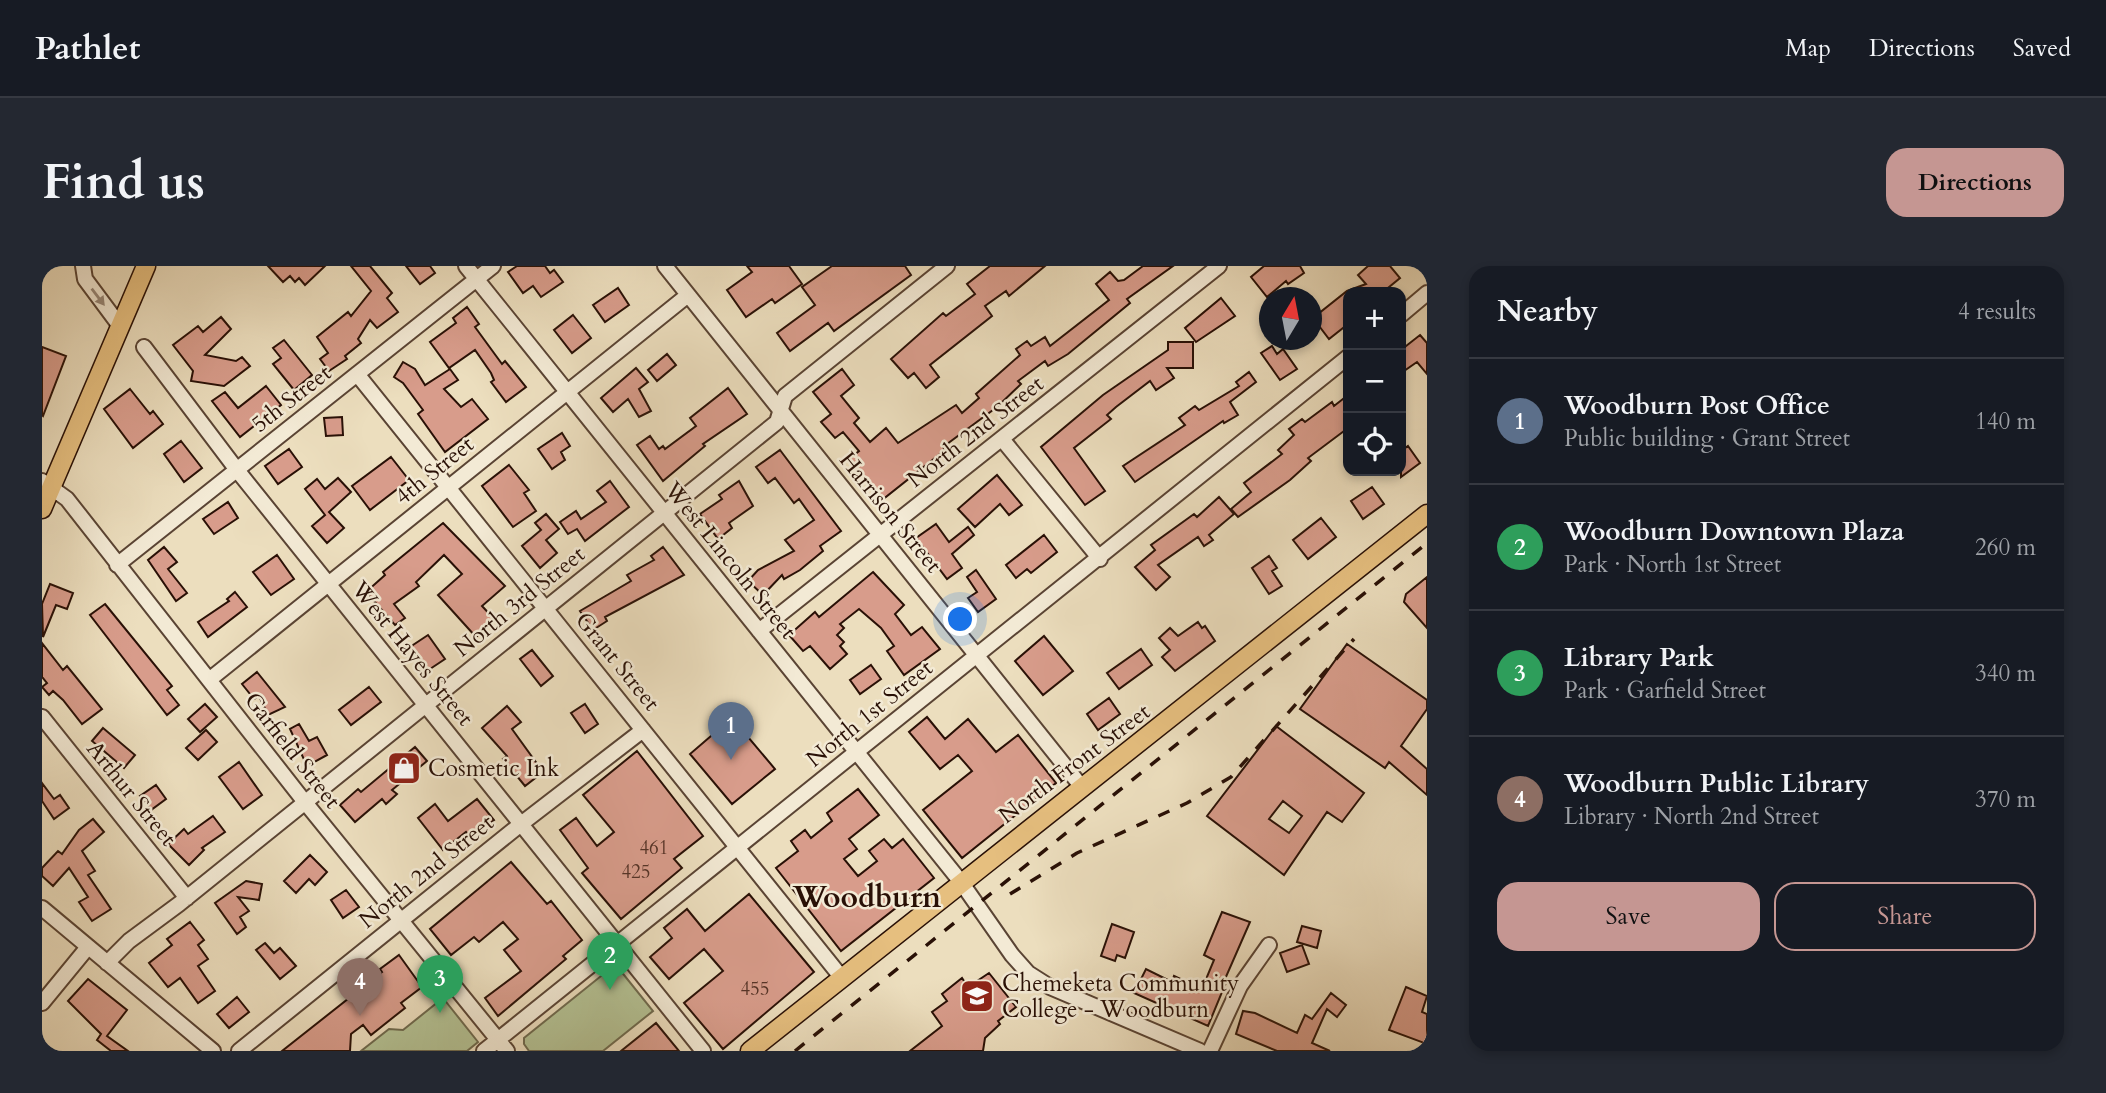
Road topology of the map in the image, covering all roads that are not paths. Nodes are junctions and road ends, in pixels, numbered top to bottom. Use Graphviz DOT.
graph roads {
  1 [pos="83,266"];
  2 [pos="146,266"];
  3 [pos="466,266"];
  4 [pos="493,266"];
  5 [pos="665,266"];
  6 [pos="947,266"];
  7 [pos="1219,266"];
  8 [pos="477,279"];
  9 [pos="1427,293"];
  10 [pos="688,295"];
  11 [pos="1406,311"];
  12 [pos="120,326"];
  13 [pos="144,347"];
  14 [pos="1343,361"];
  15 [pos="357,374"];
  16 [pos="568,392"];
  17 [pos="780,410"];
  18 [pos="1002,439"];
  19 [pos="237,470"];
  20 [pos="46,484"];
  21 [pos="449,487"];
  22 [pos="42,509"];
  23 [pos="665,513"];
  24 [pos="1427,514"];
  25 [pos="880,535"];
  26 [pos="1100,559"];
  27 [pos="117,565"];
  28 [pos="328,584"];
  29 [pos="546,608"];
  30 [pos="759,631"];
  31 [pos="978,655"];
  32 [pos="209,680"];
  33 [pos="426,704"];
  34 [pos="42,717"];
  35 [pos="643,730"];
  36 [pos="856,752"];
  37 [pos="1081,786"];
  38 [pos="304,801"];
  39 [pos="521,824"];
  40 [pos="737,847"];
  41 [pos="961,882"];
  42 [pos="187,898"];
  43 [pos="42,908"];
  44 [pos="402,920"];
  45 [pos="619,943"];
  46 [pos="1269,945"];
  47 [pos="88,947"];
  48 [pos="107,963"];
  49 [pos="842,978"];
  50 [pos="42,1003"];
  51 [pos="502,1045"];
  52 [pos="213,1051"];
  53 [pos="239,1051"];
  54 [pos="485,1051"];
  55 [pos="703,1051"];
  56 [pos="750,1051"];
  57 [pos="1200,1051"];
  58 [pos="1210,1051"];
  1 -- 12 [label="street, one-way"];
  2 -- 12 [label="main road"];
  3 -- 8 [label="street, West Lincoln Street"];
  4 -- 8 [label="street, 5th Street"];
  5 -- 10 [label="street, Harrison Street"];
  6 -- 17 [label="street, North 3rd Street"];
  7 -- 18 [label="street, North 2nd Street"];
  8 -- 15 [label="street, 5th Street"];
  8 -- 16 [label="street, West Lincoln Street"];
  9 -- 11 [label="street"];
  10 -- 16 [label="street, 4th Street"];
  10 -- 17 [label="street, Harrison Street"];
  12 -- 20 [label="main road"];
  13 -- 19 [label="street, West Hayes Street"];
  14 -- 26 [label="street, North 1st Street"];
  15 -- 19 [label="street, 5th Street"];
  15 -- 21 [label="street, Grant Street"];
  16 -- 21 [label="street, 4th Street"];
  16 -- 23 [label="street, West Lincoln Street"];
  17 -- 23 [label="street, North 3rd Street"];
  17 -- 25 [label="street, Harrison Street"];
  18 -- 25 [label="street, North 2nd Street"];
  18 -- 26 [label="street"];
  19 -- 27 [label="street, 5th Street"];
  19 -- 28 [label="street, West Hayes Street"];
  20 -- 22 [label="main road"];
  20 -- 27 [label="street, Garfield Street"];
  21 -- 28 [label="street, 4th Street"];
  21 -- 29 [label="street, Grant Street"];
  23 -- 29 [label="street, North 3rd Street"];
  23 -- 30 [label="street, West Lincoln Street"];
  24 -- 37 [label="main road, North Front Street"];
  25 -- 30 [label="street, North 2nd Street"];
  25 -- 31 [label="street, Harrison Street"];
  26 -- 31 [label="street, North 1st Street"];
  27 -- 32 [label="street, Garfield Street"];
  28 -- 32 [label="street, 4th Street"];
  28 -- 33 [label="street, West Hayes Street"];
  29 -- 33 [label="street, North 3rd Street"];
  29 -- 35 [label="street, Grant Street"];
  30 -- 36 [label="street, West Lincoln Street"];
  31 -- 36 [label="street, North 1st Street"];
  31 -- 37 [label="street, Harrison Street"];
  32 -- 38 [label="street, Garfield Street"];
  33 -- 38 [label="street, North 3rd Street"];
  33 -- 39 [label="street, West Hayes Street"];
  34 -- 42 [label="street, Arthur Street"];
  35 -- 39 [label="street, North 2nd Street"];
  35 -- 40 [label="street, Grant Street"];
  36 -- 40 [label="street, North 1st Street"];
  36 -- 41 [label="street, West Lincoln Street"];
  37 -- 41 [label="main road, North Front Street"];
  38 -- 42 [label="street, North 3rd Street"];
  38 -- 44 [label="street, Garfield Street"];
  39 -- 44 [label="street, North 2nd Street"];
  39 -- 45 [label="street, West Hayes Street"];
  40 -- 45 [label="street, North 1st Street"];
  40 -- 49 [label="street, Grant Street"];
  41 -- 49 [label="main road, North Front Street"];
  41 -- 57 [label="street, West Lincoln Street"];
  42 -- 48 [label="street, North 3rd Street"];
  43 -- 47 [label="street"];
  44 -- 51 [label="street, Garfield Street"];
  44 -- 53 [label="street, North 2nd Street"];
  45 -- 51 [label="street, North 1st Street"];
  45 -- 55 [label="street, West Hayes Street"];
  46 -- 58 [label="street"];
  47 -- 48 [label="street"];
  47 -- 50 [label="street"];
  48 -- 52 [label="street"];
  49 -- 56 [label="main road, North Front Street"];
  51 -- 54 [label="street, North 1st Street"];
}
